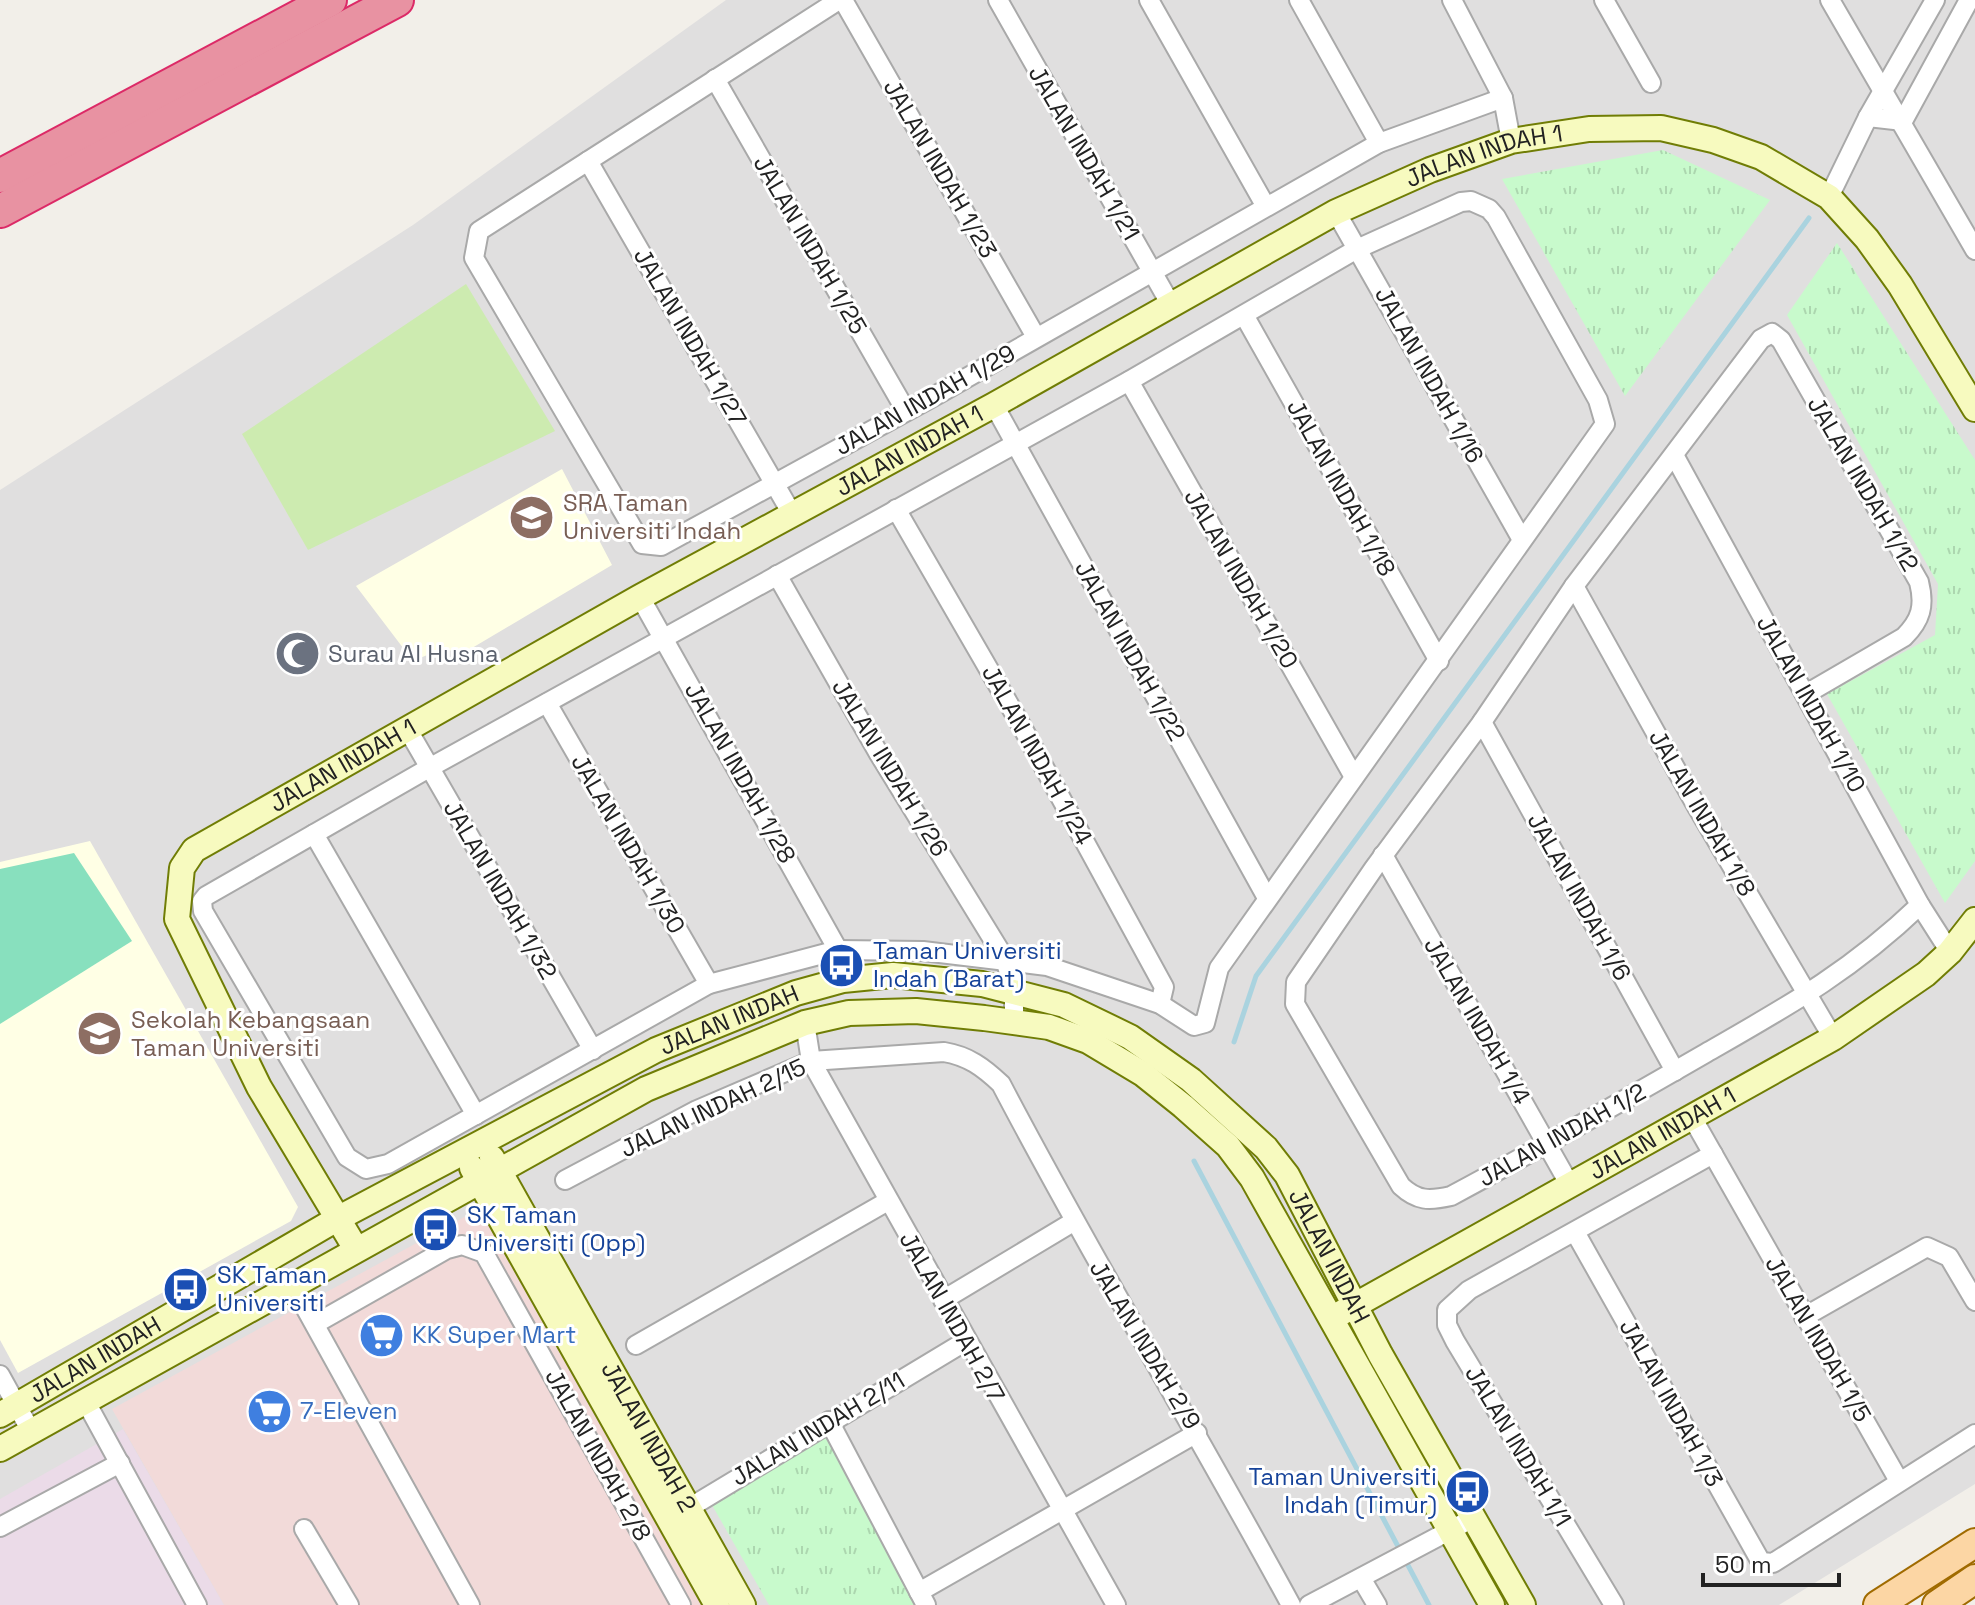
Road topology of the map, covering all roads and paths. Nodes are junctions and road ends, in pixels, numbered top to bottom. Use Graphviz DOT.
graph roads {
  1 [pos="330,0"];
  2 [pos="397,0"];
  3 [pos="841,0"];
  4 [pos="998,0"];
  5 [pos="1149,0"];
  6 [pos="1299,0"];
  7 [pos="1452,0"];
  8 [pos="1604,0"];
  9 [pos="1830,0"];
  10 [pos="1935,0"];
  11 [pos="1969,0"];
  12 [pos="715,79"];
  13 [pos="1651,83"];
  14 [pos="1882,92"];
  15 [pos="1503,98"];
  16 [pos="1868,117"];
  17 [pos="1903,121"];
  18 [pos="1511,141"];
  19 [pos="1379,143"];
  20 [pos="588,161"];
  21 [pos="0,176"];
  22 [pos="1829,197"];
  23 [pos="1265,205"];
  24 [pos="0,211"];
  25 [pos="1336,212"];
  26 [pos="1357,249"];
  27 [pos="1975,250"];
  28 [pos="1152,272"];
  29 [pos="1171,305"];
  30 [pos="1244,315"];
  31 [pos="1036,337"];
  32 [pos="1129,381"];
  33 [pos="994,405"];
  34 [pos="1975,409"];
  35 [pos="906,411"];
  36 [pos="1017,444"];
  37 [pos="1674,455"];
  38 [pos="775,485"];
  39 [pos="896,509"];
  40 [pos="792,514"];
  41 [pos="1521,538"];
  42 [pos="777,575"];
  43 [pos="1574,586"];
  44 [pos="640,597"];
  45 [pos="664,638"];
  46 [pos="1439,661"];
  47 [pos="1806,694"];
  48 [pos="547,703"];
  49 [pos="1482,722"];
  50 [pos="408,730"];
  51 [pos="429,768"];
  52 [pos="1354,777"];
  53 [pos="314,834"];
  54 [pos="1383,855"];
  55 [pos="1267,898"];
  56 [pos="1920,905"];
  57 [pos="1975,920"];
  58 [pos="838,950"];
  59 [pos="1950,952"];
  60 [pos="1005,959"];
  61 [pos="709,984"];
  62 [pos="1014,990"];
  63 [pos="1807,996"];
  64 [pos="1160,1004"];
  65 [pos="1014,1022"];
  66 [pos="805,1023"];
  67 [pos="1833,1038"];
  68 [pos="593,1050"];
  69 [pos="811,1061"];
  70 [pos="1675,1071"];
  71 [pos="1001,1084"];
  72 [pos="476,1115"];
  73 [pos="1693,1119"];
  74 [pos="1549,1145"];
  75 [pos="473,1147"];
  76 [pos="1713,1154"];
  77 [pos="489,1176"];
  78 [pos="565,1180"];
  79 [pos="1571,1187"];
  80 [pos="888,1201"];
  81 [pos="337,1219"];
  82 [pos="1073,1222"];
  83 [pos="1575,1232"];
  84 [pos="356,1249"];
  85 [pos="292,1284"];
  86 [pos="943,1300"];
  87 [pos="1975,1301"];
  88 [pos="1354,1304"];
  89 [pos="1804,1317"];
  90 [pos="1331,1320"];
  91 [pos="315,1324"];
  92 [pos="144,1334"];
  93 [pos="966,1341"];
  94 [pos="636,1345"];
  95 [pos="160,1360"];
  96 [pos="0,1375"];
  97 [pos="86,1402"];
  98 [pos="9,1410"];
  99 [pos="829,1421"];
  100 [pos="32,1433"];
  101 [pos="1197,1433"];
  102 [pos="1975,1434"];
  103 [pos="0,1449"];
  104 [pos="120,1463"];
  105 [pos="1899,1481"];
  106 [pos="1061,1511"];
  107 [pos="680,1513"];
  108 [pos="1472,1517"];
  109 [pos="0,1527"];
  110 [pos="304,1529"];
  111 [pos="1451,1531"];
  112 [pos="1975,1543"];
  113 [pos="1361,1578"];
  114 [pos="1975,1579"];
  115 [pos="922,1598"];
  116 [pos="197,1605"];
  117 [pos="349,1605"];
  118 [pos="470,1605"];
  119 [pos="681,1605"];
  120 [pos="717,1605"];
  121 [pos="743,1605"];
  122 [pos="1116,1605"];
  123 [pos="1291,1605"];
  124 [pos="1309,1605"];
  125 [pos="1377,1605"];
  126 [pos="1492,1605"];
  127 [pos="1523,1605"];
  128 [pos="1614,1605"];
  129 [pos="1878,1605"];
  130 [pos="1937,1605"];
  1 -- 21 [label="highway"];
  2 -- 24 [label="highway"];
  3 -- 12 [label="street"];
  3 -- 31 [label="street, JALAN INDAH 1/23"];
  4 -- 28 [label="street, JALAN INDAH 1/21"];
  5 -- 23 [label="street"];
  6 -- 19 [label="street"];
  7 -- 15 [label="street"];
  8 -- 13 [label="street"];
  9 -- 14 [label="street"];
  10 -- 14 [label="street"];
  11 -- 17 [label="street"];
  12 -- 20 [label="street"];
  12 -- 35 [label="street, JALAN INDAH 1/25"];
  14 -- 16 [label="street"];
  14 -- 17 [label="street"];
  15 -- 18 [label="street"];
  15 -- 19 [label="street, JALAN INDAH 1/29"];
  16 -- 17 [label="street"];
  16 -- 22 [label="street"];
  17 -- 27 [label="street"];
  18 -- 22 [label="street, JALAN INDAH 1"];
  18 -- 25 [label="street, JALAN INDAH 1"];
  19 -- 23 [label="street, JALAN INDAH 1/29"];
  20 -- 38 [label="street, JALAN INDAH 1/27"];
  20 -- 38 [label="street, JALAN INDAH 1/29"];
  22 -- 34 [label="street, JALAN INDAH 1"];
  23 -- 28 [label="street, JALAN INDAH 1/29"];
  25 -- 26 [label="street, JALAN INDAH 1/16"];
  25 -- 29 [label="street, JALAN INDAH 1"];
  26 -- 30 [label="street"];
  26 -- 41 [label="street, JALAN INDAH 1/16"];
  26 -- 41 [label="street"];
  28 -- 29 [label="street, JALAN INDAH 1/21"];
  28 -- 31 [label="street, JALAN INDAH 1/29"];
  29 -- 33 [label="street, JALAN INDAH 1"];
  30 -- 32 [label="street"];
  30 -- 46 [label="street, JALAN INDAH 1/18"];
  31 -- 35 [label="street, JALAN INDAH 1/29"];
  32 -- 36 [label="street"];
  32 -- 52 [label="street, JALAN INDAH 1/20"];
  33 -- 36 [label="street, JALAN INDAH 1/22"];
  33 -- 40 [label="street, JALAN INDAH 1"];
  35 -- 38 [label="street, JALAN INDAH 1/29"];
  36 -- 39 [label="street"];
  36 -- 55 [label="street, JALAN INDAH 1/22"];
  37 -- 43 [label="street"];
  37 -- 47 [label="street, JALAN INDAH 1/10"];
  37 -- 47 [label="street, JALAN INDAH 1/12"];
  38 -- 40 [label="street, JALAN INDAH 1/27"];
  39 -- 42 [label="street"];
  39 -- 64 [label="street, JALAN INDAH 1/24"];
  40 -- 44 [label="street, JALAN INDAH 1"];
  41 -- 46 [label="street"];
  42 -- 45 [label="street"];
  42 -- 60 [label="street, JALAN INDAH 1/26"];
  43 -- 49 [label="street"];
  43 -- 63 [label="street, JALAN INDAH 1/8"];
  44 -- 45 [label="street, JALAN INDAH 1/28"];
  44 -- 50 [label="street, JALAN INDAH 1"];
  45 -- 48 [label="street"];
  45 -- 58 [label="street, JALAN INDAH 1/28"];
  46 -- 52 [label="street"];
  47 -- 56 [label="street, JALAN INDAH 1/10"];
  48 -- 51 [label="street"];
  48 -- 61 [label="street, JALAN INDAH 1/30"];
  49 -- 54 [label="street"];
  49 -- 70 [label="street, JALAN INDAH 1/6"];
  50 -- 51 [label="street, JALAN INDAH 1/32"];
  50 -- 81 [label="street, JALAN INDAH 1"];
  51 -- 53 [label="street"];
  51 -- 68 [label="street, JALAN INDAH 1/32"];
  52 -- 55 [label="street"];
  53 -- 72 [label="street"];
  53 -- 72 [label="street"];
  54 -- 74 [label="street, JALAN INDAH 1/4"];
  54 -- 74 [label="street, JALAN INDAH 1/2"];
  55 -- 64 [label="street"];
  56 -- 59 [label="street, JALAN INDAH 1/10"];
  56 -- 63 [label="street, JALAN INDAH 1/2"];
  57 -- 59 [label="street, JALAN INDAH 1"];
  58 -- 60 [label="street"];
  58 -- 61 [label="street"];
  59 -- 67 [label="street, JALAN INDAH 1"];
  60 -- 62 [label="street, JALAN INDAH 1/26"];
  60 -- 64 [label="street"];
  61 -- 68 [label="street"];
  62 -- 65 [label="street, JALAN INDAH 1/26"];
  62 -- 75 [label="street, JALAN INDAH"];
  62 -- 88 [label="street, JALAN INDAH"];
  63 -- 67 [label="street, JALAN INDAH 1/8"];
  63 -- 70 [label="street, JALAN INDAH 1/2"];
  65 -- 66 [label="street, JALAN INDAH"];
  65 -- 90 [label="street, JALAN INDAH"];
  66 -- 69 [label="street, JALAN INDAH 2/7"];
  66 -- 77 [label="street, JALAN INDAH"];
  67 -- 73 [label="street, JALAN INDAH 1"];
  68 -- 72 [label="street"];
  69 -- 71 [label="street, JALAN INDAH 2/15"];
  69 -- 78 [label="street, JALAN INDAH 2/15"];
  69 -- 80 [label="street, JALAN INDAH 2/7"];
  70 -- 74 [label="street, JALAN INDAH 1/2"];
  71 -- 82 [label="street, JALAN INDAH 2/9"];
  73 -- 76 [label="street, JALAN INDAH 1/5"];
  73 -- 79 [label="street, JALAN INDAH 1"];
  74 -- 79 [label="street, JALAN INDAH 1/4"];
  75 -- 77 [label="street, JALAN INDAH 2"];
  75 -- 81 [label="street, JALAN INDAH"];
  76 -- 83 [label="street"];
  76 -- 89 [label="street, JALAN INDAH 1/5"];
  77 -- 84 [label="street, JALAN INDAH"];
  77 -- 107 [label="street, JALAN INDAH 2"];
  79 -- 88 [label="street, JALAN INDAH 1"];
  80 -- 86 [label="street, JALAN INDAH 2/7"];
  80 -- 94 [label="street"];
  81 -- 84 [label="street, JALAN INDAH 1"];
  81 -- 92 [label="street, JALAN INDAH"];
  82 -- 86 [label="street"];
  82 -- 101 [label="street, JALAN INDAH 2/9"];
  83 -- 105 [label="street, JALAN INDAH 1/3"];
  83 -- 128 [label="street, JALAN INDAH 1/1"];
  84 -- 85 [label="street, JALAN INDAH"];
  85 -- 91 [label="street"];
  85 -- 95 [label="street, JALAN INDAH"];
  86 -- 93 [label="street, JALAN INDAH 2/7"];
  87 -- 89 [label="street"];
  88 -- 90 [label="street, JALAN INDAH 1"];
  88 -- 108 [label="street, JALAN INDAH"];
  89 -- 105 [label="street, JALAN INDAH 1/5"];
  90 -- 111 [label="street, JALAN INDAH"];
  91 -- 118 [label="street"];
  91 -- 119 [label="street, JALAN INDAH 2/8"];
  92 -- 95 [label="street"];
  92 -- 98 [label="street, JALAN INDAH"];
  93 -- 99 [label="street, JALAN INDAH 2/11"];
  93 -- 106 [label="street, JALAN INDAH 2/7"];
  95 -- 97 [label="street, JALAN INDAH"];
  96 -- 98 [label="street"];
  97 -- 100 [label="street, JALAN INDAH"];
  97 -- 104 [label="street"];
  98 -- 100 [label="street"];
  99 -- 107 [label="street, JALAN INDAH 2/11"];
  99 -- 115 [label="street"];
  100 -- 103 [label="street, JALAN INDAH"];
  101 -- 106 [label="street"];
  101 -- 123 [label="street, JALAN INDAH 2/9"];
  102 -- 105 [label="street"];
  104 -- 109 [label="street"];
  104 -- 116 [label="street"];
  106 -- 115 [label="street"];
  106 -- 122 [label="street, JALAN INDAH 2/7"];
  107 -- 120 [label="street, JALAN INDAH 2"];
  107 -- 121 [label="street, JALAN INDAH 2"];
  108 -- 111 [label="street"];
  108 -- 127 [label="street, JALAN INDAH"];
  110 -- 117 [label="street"];
  111 -- 113 [label="street"];
  111 -- 126 [label="street, JALAN INDAH"];
  112 -- 129 [label="main road"];
  113 -- 124 [label="street"];
  113 -- 125 [label="street"];
  114 -- 130 [label="main road"];
}
